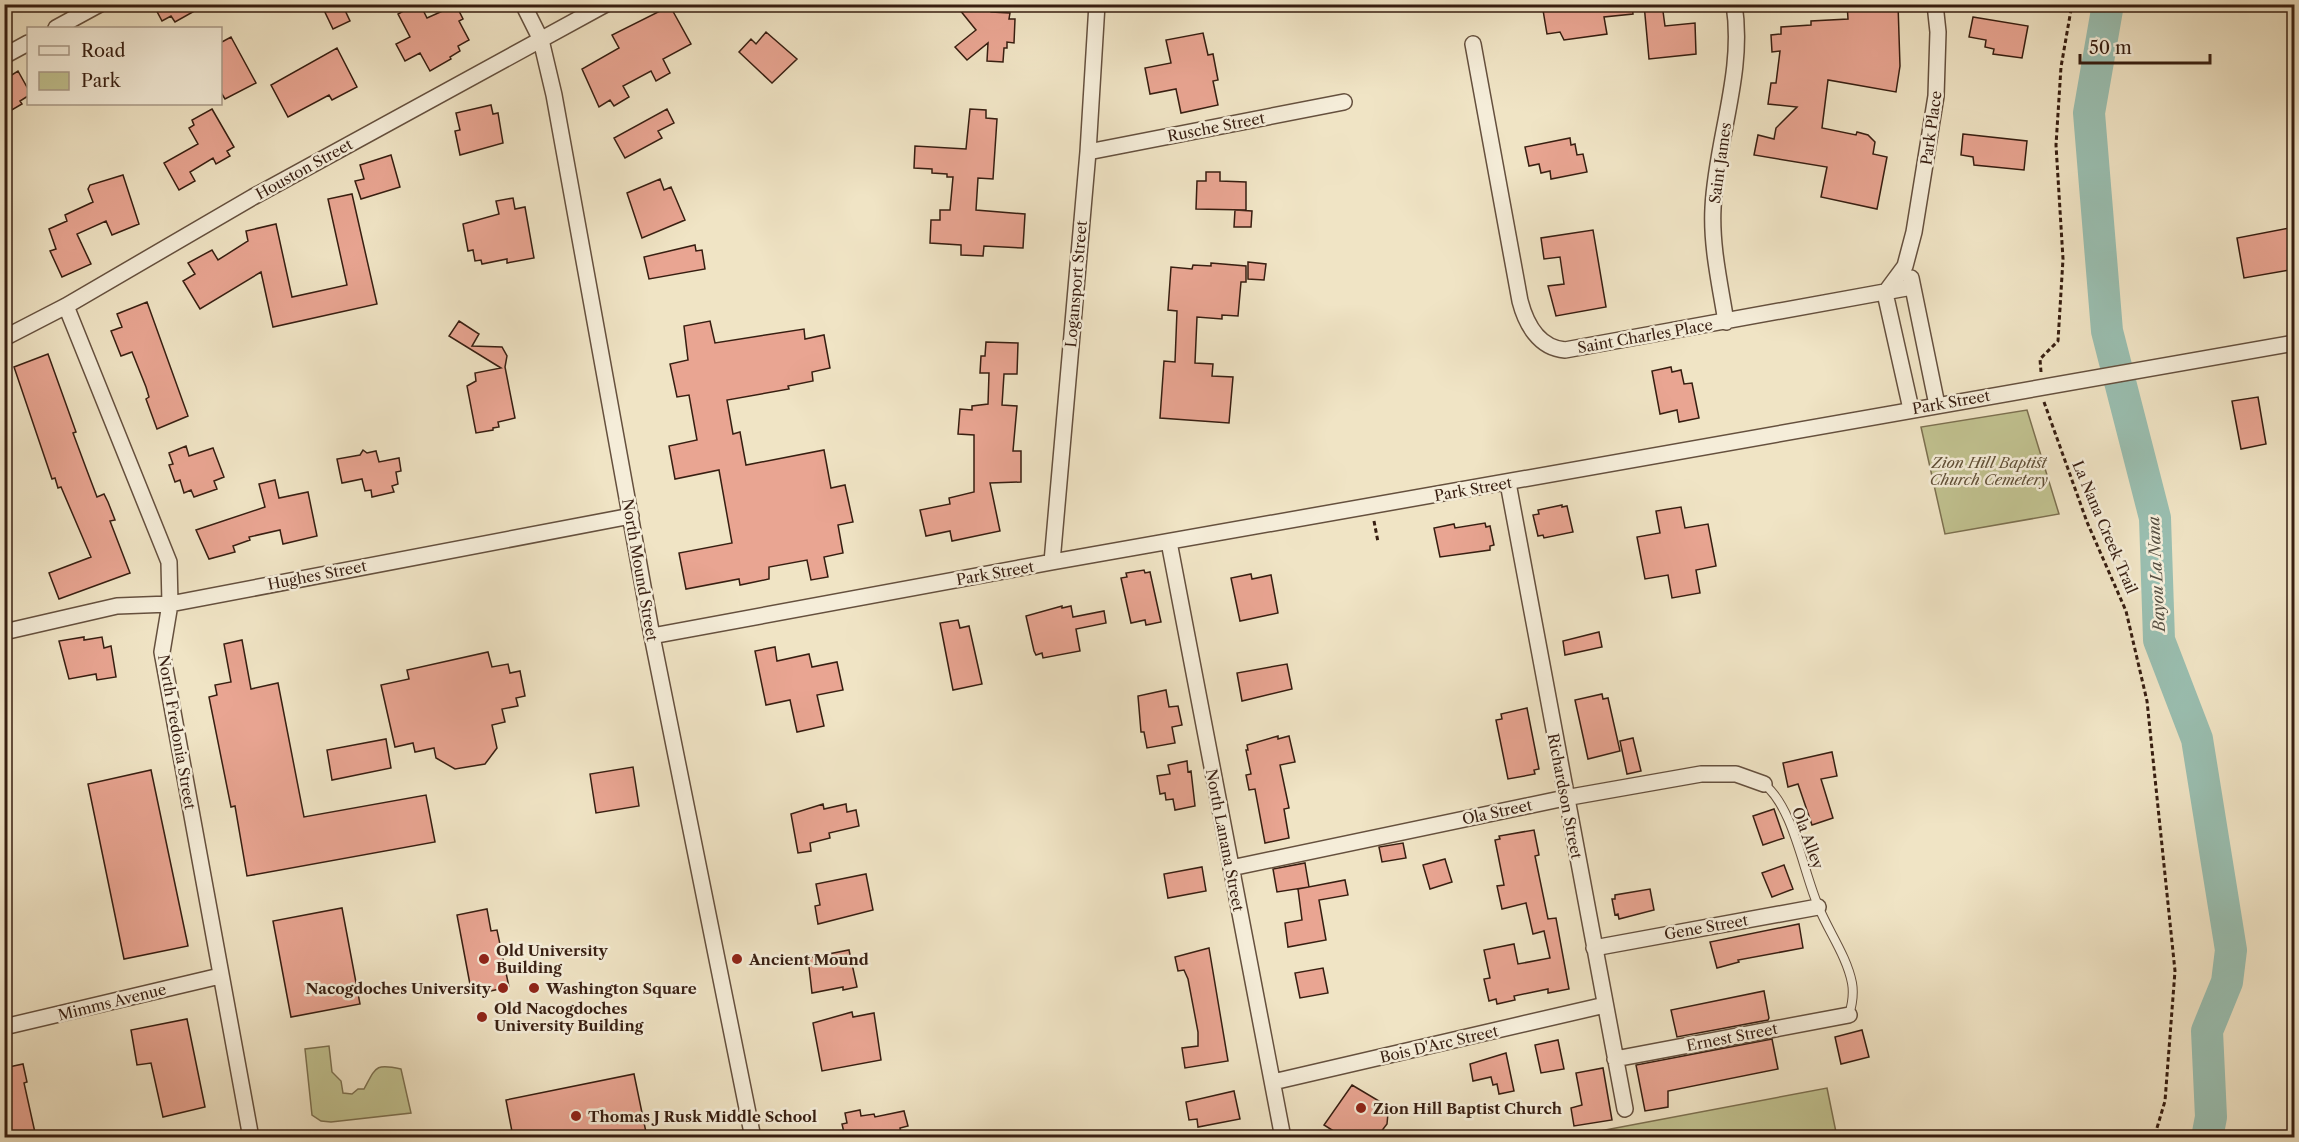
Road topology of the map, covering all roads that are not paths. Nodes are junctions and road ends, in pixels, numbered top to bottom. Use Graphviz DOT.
graph roads {
  1 [pos="100,4"];
  2 [pos="523,4"];
  3 [pos="606,4"];
  4 [pos="1097,4"];
  5 [pos="1734,4"];
  6 [pos="1935,4"];
  7 [pos="58,27"];
  8 [pos="541,40"];
  9 [pos="27,44"];
  10 [pos="1473,44"];
  11 [pos="4,56"];
  12 [pos="1344,102"];
  13 [pos="1088,152"];
  14 [pos="1910,251"];
  15 [pos="1912,287"];
  16 [pos="1886,293"];
  17 [pos="66,306"];
  18 [pos="1726,322"];
  19 [pos="4,338"];
  20 [pos="2295,343"];
  21 [pos="1937,405"];
  22 [pos="1911,409"];
  23 [pos="1508,483"];
  24 [pos="631,516"];
  25 [pos="1169,542"];
  26 [pos="1052,562"];
  27 [pos="170,604"];
  28 [pos="4,632"];
  29 [pos="652,636"];
  30 [pos="1764,784"];
  31 [pos="1565,798"];
  32 [pos="1231,868"];
  33 [pos="1818,907"];
  34 [pos="1594,948"];
  35 [pos="220,976"];
  36 [pos="1605,1005"];
  37 [pos="1849,1015"];
  38 [pos="4,1028"];
  39 [pos="1615,1059"];
  40 [pos="1273,1082"];
  41 [pos="1625,1109"];
  42 [pos="251,1137"];
  43 [pos="753,1137"];
  44 [pos="1283,1137"];
  1 -- 7 [label="street"];
  2 -- 8 [label="street, North Mound Street"];
  3 -- 8 [label="street, Houston Street"];
  4 -- 13 [label="street, Logansport Street"];
  5 -- 18 [label="street, Saint James"];
  6 -- 14 [label="street, Park Place"];
  8 -- 17 [label="street, Houston Street"];
  8 -- 24 [label="street, North Mound Street"];
  9 -- 11 [label="street"];
  10 -- 18 [label="street, Saint Charles Place"];
  12 -- 13 [label="street, Rusche Street"];
  13 -- 26 [label="street, Logansport Street"];
  14 -- 15 [label="street, Park Place"];
  14 -- 16 [label="street, Park Place"];
  15 -- 16 [label="street, Saint Charles Place"];
  15 -- 21 [label="street, Park Place"];
  16 -- 18 [label="street, Saint Charles Place"];
  16 -- 22 [label="street"];
  17 -- 19 [label="street, Houston Street"];
  17 -- 27 [label="street, North Fredonia Street"];
  20 -- 21 [label="street, Park Street"];
  21 -- 22 [label="street, Park Street"];
  22 -- 23 [label="street, Park Street"];
  23 -- 25 [label="street, Park Street"];
  23 -- 31 [label="street, Richardson Street"];
  24 -- 27 [label="street, Hughes Street"];
  24 -- 29 [label="street, North Mound Street"];
  25 -- 26 [label="street, Park Street"];
  25 -- 32 [label="street, North Lanana Street"];
  26 -- 29 [label="street, Park Street"];
  27 -- 28 [label="street, Hughes Street"];
  27 -- 35 [label="street, North Fredonia Street"];
  29 -- 43 [label="street, North Mound Street"];
  30 -- 31 [label="street, Ola Street"];
  30 -- 33 [label="lane, Ola Alley"];
  31 -- 32 [label="street, Ola Street"];
  31 -- 34 [label="street, Richardson Street"];
  32 -- 40 [label="street, North Lanana Street"];
  33 -- 34 [label="street, Gene Street"];
  33 -- 37 [label="lane, Ola Alley"];
  34 -- 36 [label="street, Richardson Street"];
  35 -- 38 [label="street, Mimms Avenue"];
  35 -- 42 [label="street, North Fredonia Street"];
  36 -- 39 [label="street, Richardson Street"];
  36 -- 40 [label="street, Bois D'Arc Street"];
  37 -- 39 [label="street, Ernest Street"];
  39 -- 41 [label="street, Richardson Street"];
  40 -- 44 [label="street, North Lanana Street"];
}
